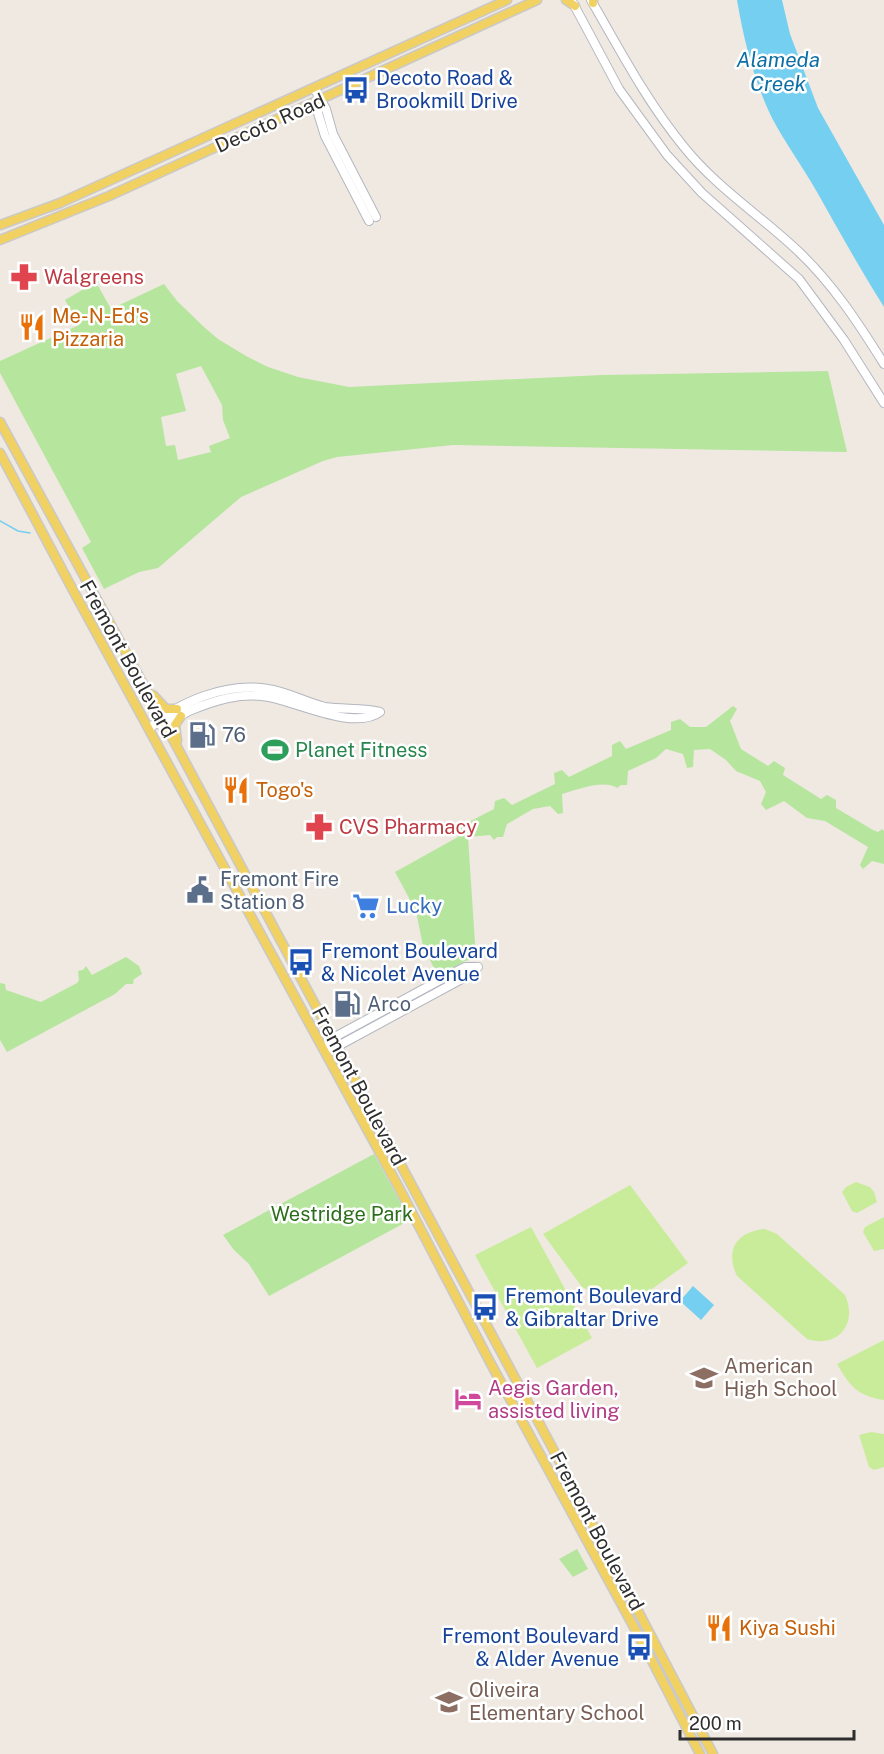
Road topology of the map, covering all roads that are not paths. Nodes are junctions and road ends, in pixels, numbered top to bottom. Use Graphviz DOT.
graph roads {
  1 [pos="507,0"];
  2 [pos="537,0"];
  3 [pos="566,0"];
  4 [pos="592,1"];
  5 [pos="573,3"];
  6 [pos="314,88"];
  7 [pos="320,100"];
  8 [pos="373,219"];
  9 [pos="0,225"];
  10 [pos="0,240"];
  11 [pos="884,364"];
  12 [pos="884,403"];
  13 [pos="0,422"];
  14 [pos="0,453"];
  15 [pos="144,686"];
  16 [pos="179,712"];
  17 [pos="163,721"];
  18 [pos="149,729"];
  19 [pos="180,753"];
  20 [pos="335,1042"];
  21 [pos="324,1050"];
  22 [pos="624,1580"];
  23 [pos="612,1587"];
  24 [pos="700,1754"];
  25 [pos="713,1754"];
  1 -- 6 [label="main road, Decoto Road"];
  2 -- 7 [label="main road, Decoto Road"];
  3 -- 5 [label="main road"];
  4 -- 11 [label="main road"];
  5 -- 12 [label="main road"];
  6 -- 7 [label="main road"];
  6 -- 9 [label="main road, Decoto Road"];
  7 -- 8 [label="main road"];
  7 -- 10 [label="main road, Decoto Road"];
  13 -- 15 [label="main road, Fremont Boulevard"];
  14 -- 18 [label="main road, Fremont Boulevard"];
  15 -- 16 [label="main road"];
  15 -- 17 [label="main road, Fremont Boulevard"];
  16 -- 16 [label="main road"];
  16 -- 17 [label="main road"];
  16 -- 19 [label="main road"];
  17 -- 18 [label="main road"];
  17 -- 19 [label="main road, Fremont Boulevard"];
  18 -- 21 [label="main road, Fremont Boulevard"];
  19 -- 20 [label="main road, Fremont Boulevard"];
  20 -- 20 [label="main road"];
  20 -- 21 [label="main road"];
  20 -- 22 [label="main road, Fremont Boulevard"];
  21 -- 23 [label="main road, Fremont Boulevard"];
  22 -- 23 [label="main road"];
  22 -- 25 [label="main road, Fremont Boulevard"];
  23 -- 24 [label="main road, Fremont Boulevard"];
}
